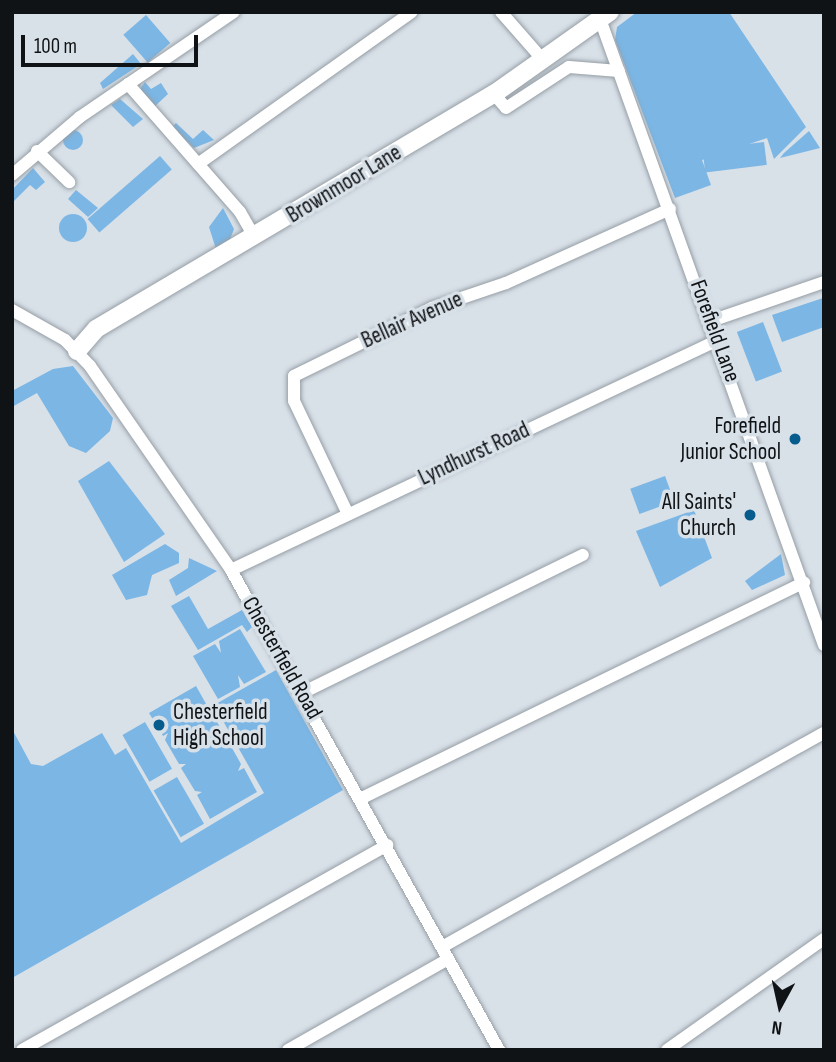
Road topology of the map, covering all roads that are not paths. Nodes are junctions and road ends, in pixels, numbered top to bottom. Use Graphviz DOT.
graph roads {
  1 [pos="234,12"];
  2 [pos="412,12"];
  3 [pos="500,12"];
  4 [pos="605,16"];
  5 [pos="543,60"];
  6 [pos="619,71"];
  7 [pos="128,84"];
  8 [pos="494,94"];
  9 [pos="37,151"];
  10 [pos="198,164"];
  11 [pos="12,175"];
  12 [pos="69,183"];
  13 [pos="670,209"];
  14 [pos="255,238"];
  15 [pos="824,282"];
  16 [pos="12,310"];
  17 [pos="711,321"];
  18 [pos="718,340"];
  19 [pos="77,351"];
  20 [pos="347,512"];
  21 [pos="583,555"];
  22 [pos="231,570"];
  23 [pos="804,582"];
  24 [pos="824,645"];
  25 [pos="302,693"];
  26 [pos="824,733"];
  27 [pos="362,799"];
  28 [pos="387,845"];
  29 [pos="824,939"];
  30 [pos="445,953"];
  31 [pos="22,1050"];
  32 [pos="288,1050"];
  33 [pos="499,1050"];
  34 [pos="667,1050"];
  1 -- 7 [label="street"];
  2 -- 10 [label="street"];
  3 -- 5 [label="street"];
  4 -- 5 [label="street, Brownmoor Lane"];
  4 -- 6 [label="street, Forefield Lane"];
  5 -- 8 [label="street, Brownmoor Lane"];
  6 -- 8 [label="street"];
  6 -- 13 [label="street, Forefield Lane"];
  7 -- 9 [label="street"];
  7 -- 10 [label="street"];
  8 -- 14 [label="street, Brownmoor Lane"];
  9 -- 11 [label="street"];
  9 -- 12 [label="street"];
  10 -- 14 [label="street"];
  13 -- 17 [label="street, Forefield Lane"];
  13 -- 20 [label="street, Bellair Avenue"];
  14 -- 19 [label="street, Brownmoor Lane"];
  15 -- 17 [label="street"];
  16 -- 19 [label="street, Chesterfield Road"];
  17 -- 18 [label="street, Forefield Lane"];
  18 -- 20 [label="street, Lyndhurst Road"];
  18 -- 23 [label="street, Forefield Lane"];
  19 -- 22 [label="street, Chesterfield Road"];
  20 -- 22 [label="street, Lyndhurst Road"];
  21 -- 25 [label="street"];
  22 -- 25 [label="street, Chesterfield Road"];
  23 -- 24 [label="street, Forefield Lane"];
  23 -- 27 [label="street"];
  25 -- 27 [label="street, Chesterfield Road"];
  26 -- 30 [label="street"];
  27 -- 28 [label="street, Chesterfield Road"];
  28 -- 30 [label="street, Chesterfield Road"];
  28 -- 31 [label="street"];
  29 -- 34 [label="street"];
  30 -- 32 [label="street"];
  30 -- 33 [label="street, Chesterfield Road"];
}
